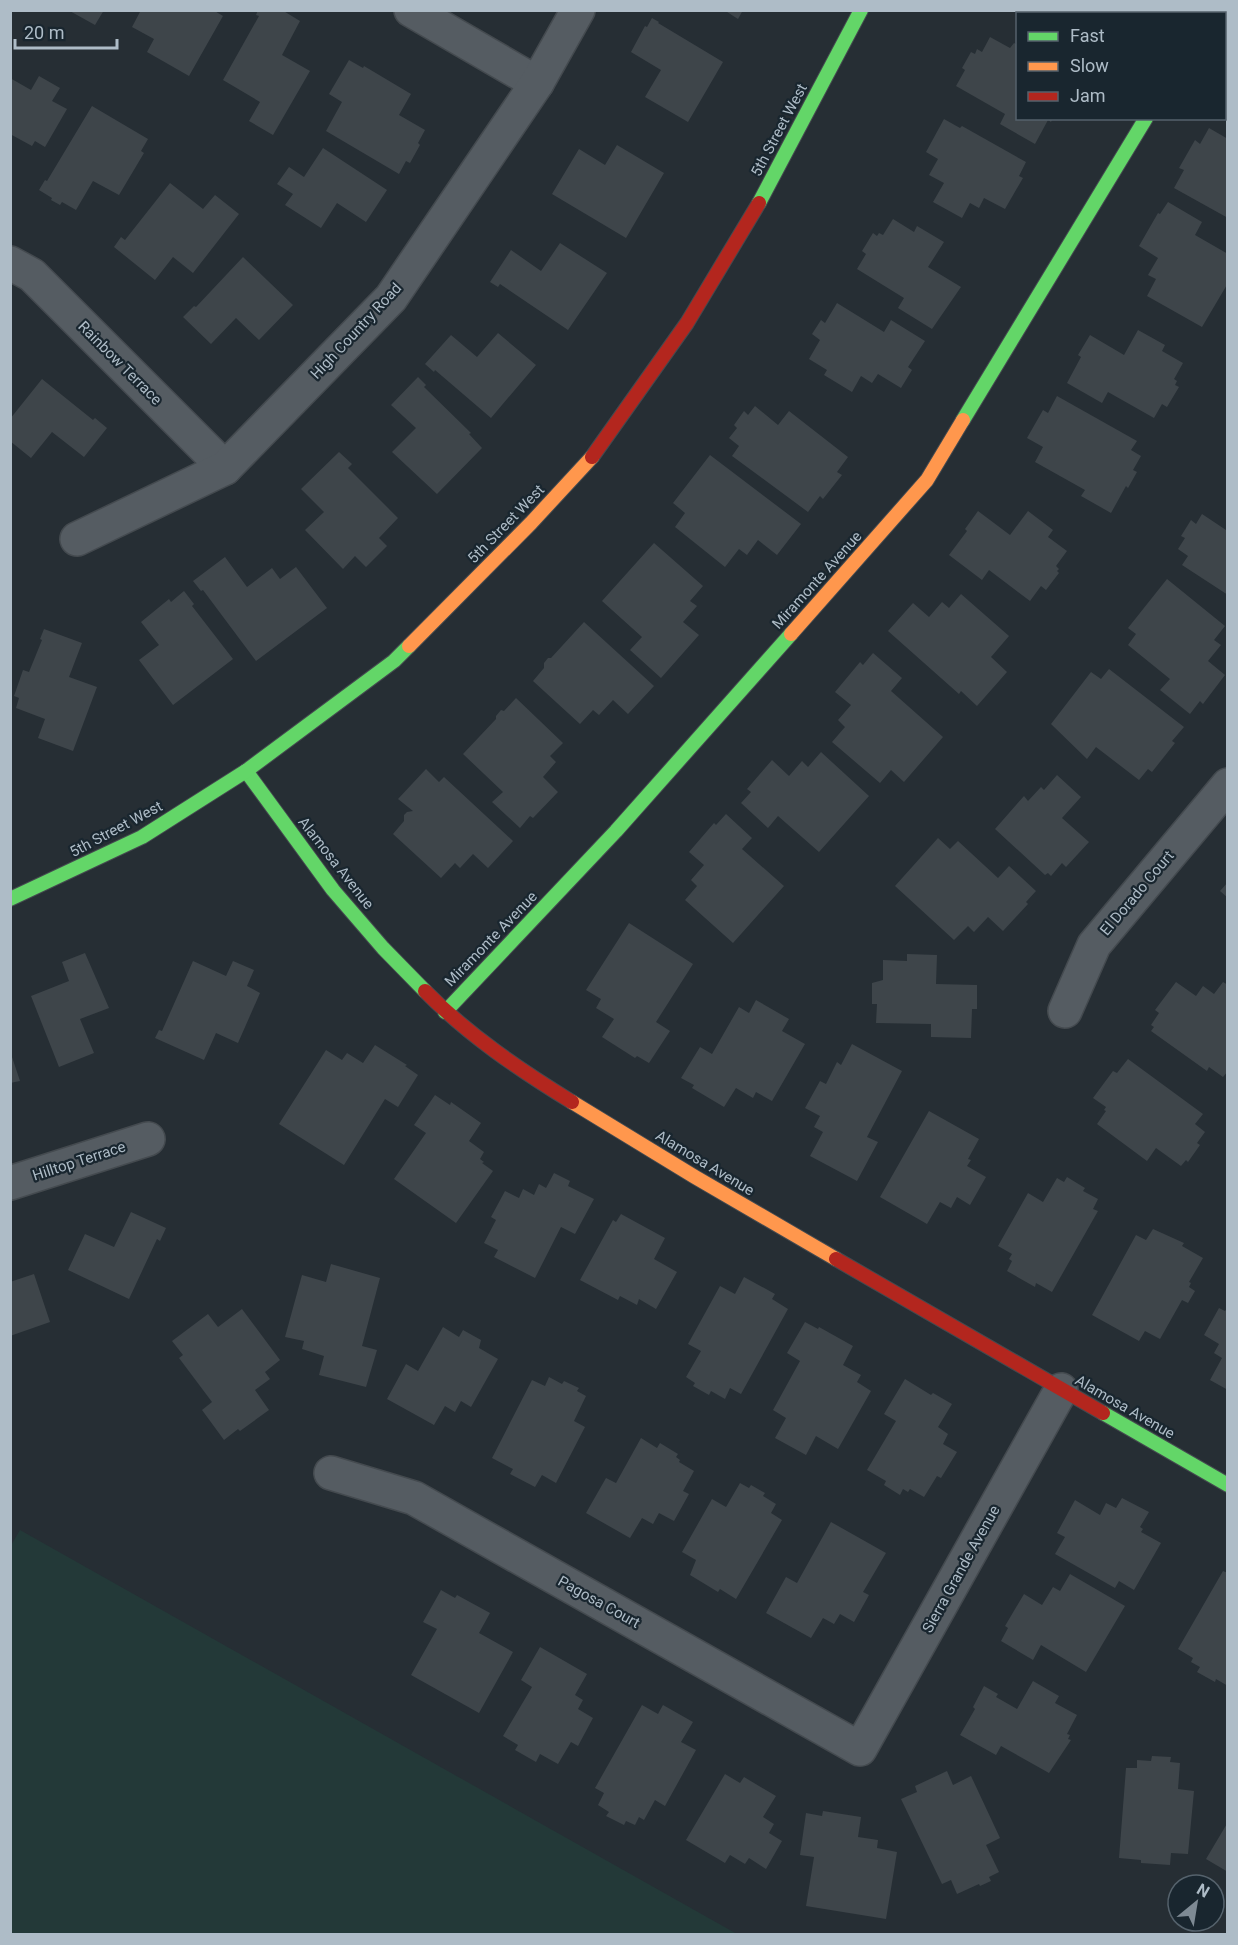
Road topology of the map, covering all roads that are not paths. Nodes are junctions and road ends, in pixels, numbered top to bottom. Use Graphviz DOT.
graph roads {
  1 [pos="411,10"];
  2 [pos="578,10"];
  3 [pos="861,10"];
  4 [pos="537,83"];
  5 [pos="1145,120"];
  6 [pos="10,263"];
  7 [pos="225,468"];
  8 [pos="77,539"];
  9 [pos="246,771"];
  10 [pos="1227,785"];
  11 [pos="10,899"];
  12 [pos="1065,1011"];
  13 [pos="445,1012"];
  14 [pos="148,1138"];
  15 [pos="10,1183"];
  16 [pos="1061,1390"];
  17 [pos="331,1473"];
  18 [pos="1227,1485"];
  19 [pos="860,1749"];
  1 -- 4 [label="street"];
  2 -- 4 [label="street, High Country Road"];
  3 -- 9 [label="street, 5th Street West"];
  4 -- 7 [label="street, High Country Road"];
  5 -- 13 [label="street, Miramonte Avenue"];
  6 -- 7 [label="street, Rainbow Terrace"];
  7 -- 8 [label="street, High Country Road"];
  9 -- 11 [label="street, 5th Street West"];
  9 -- 13 [label="street, Alamosa Avenue"];
  10 -- 12 [label="street, El Dorado Court"];
  13 -- 16 [label="street, Alamosa Avenue"];
  14 -- 15 [label="street, Hilltop Terrace"];
  16 -- 18 [label="street, Alamosa Avenue"];
  16 -- 19 [label="street, Sierra Grande Avenue"];
  17 -- 19 [label="street, Pagosa Court"];
}
